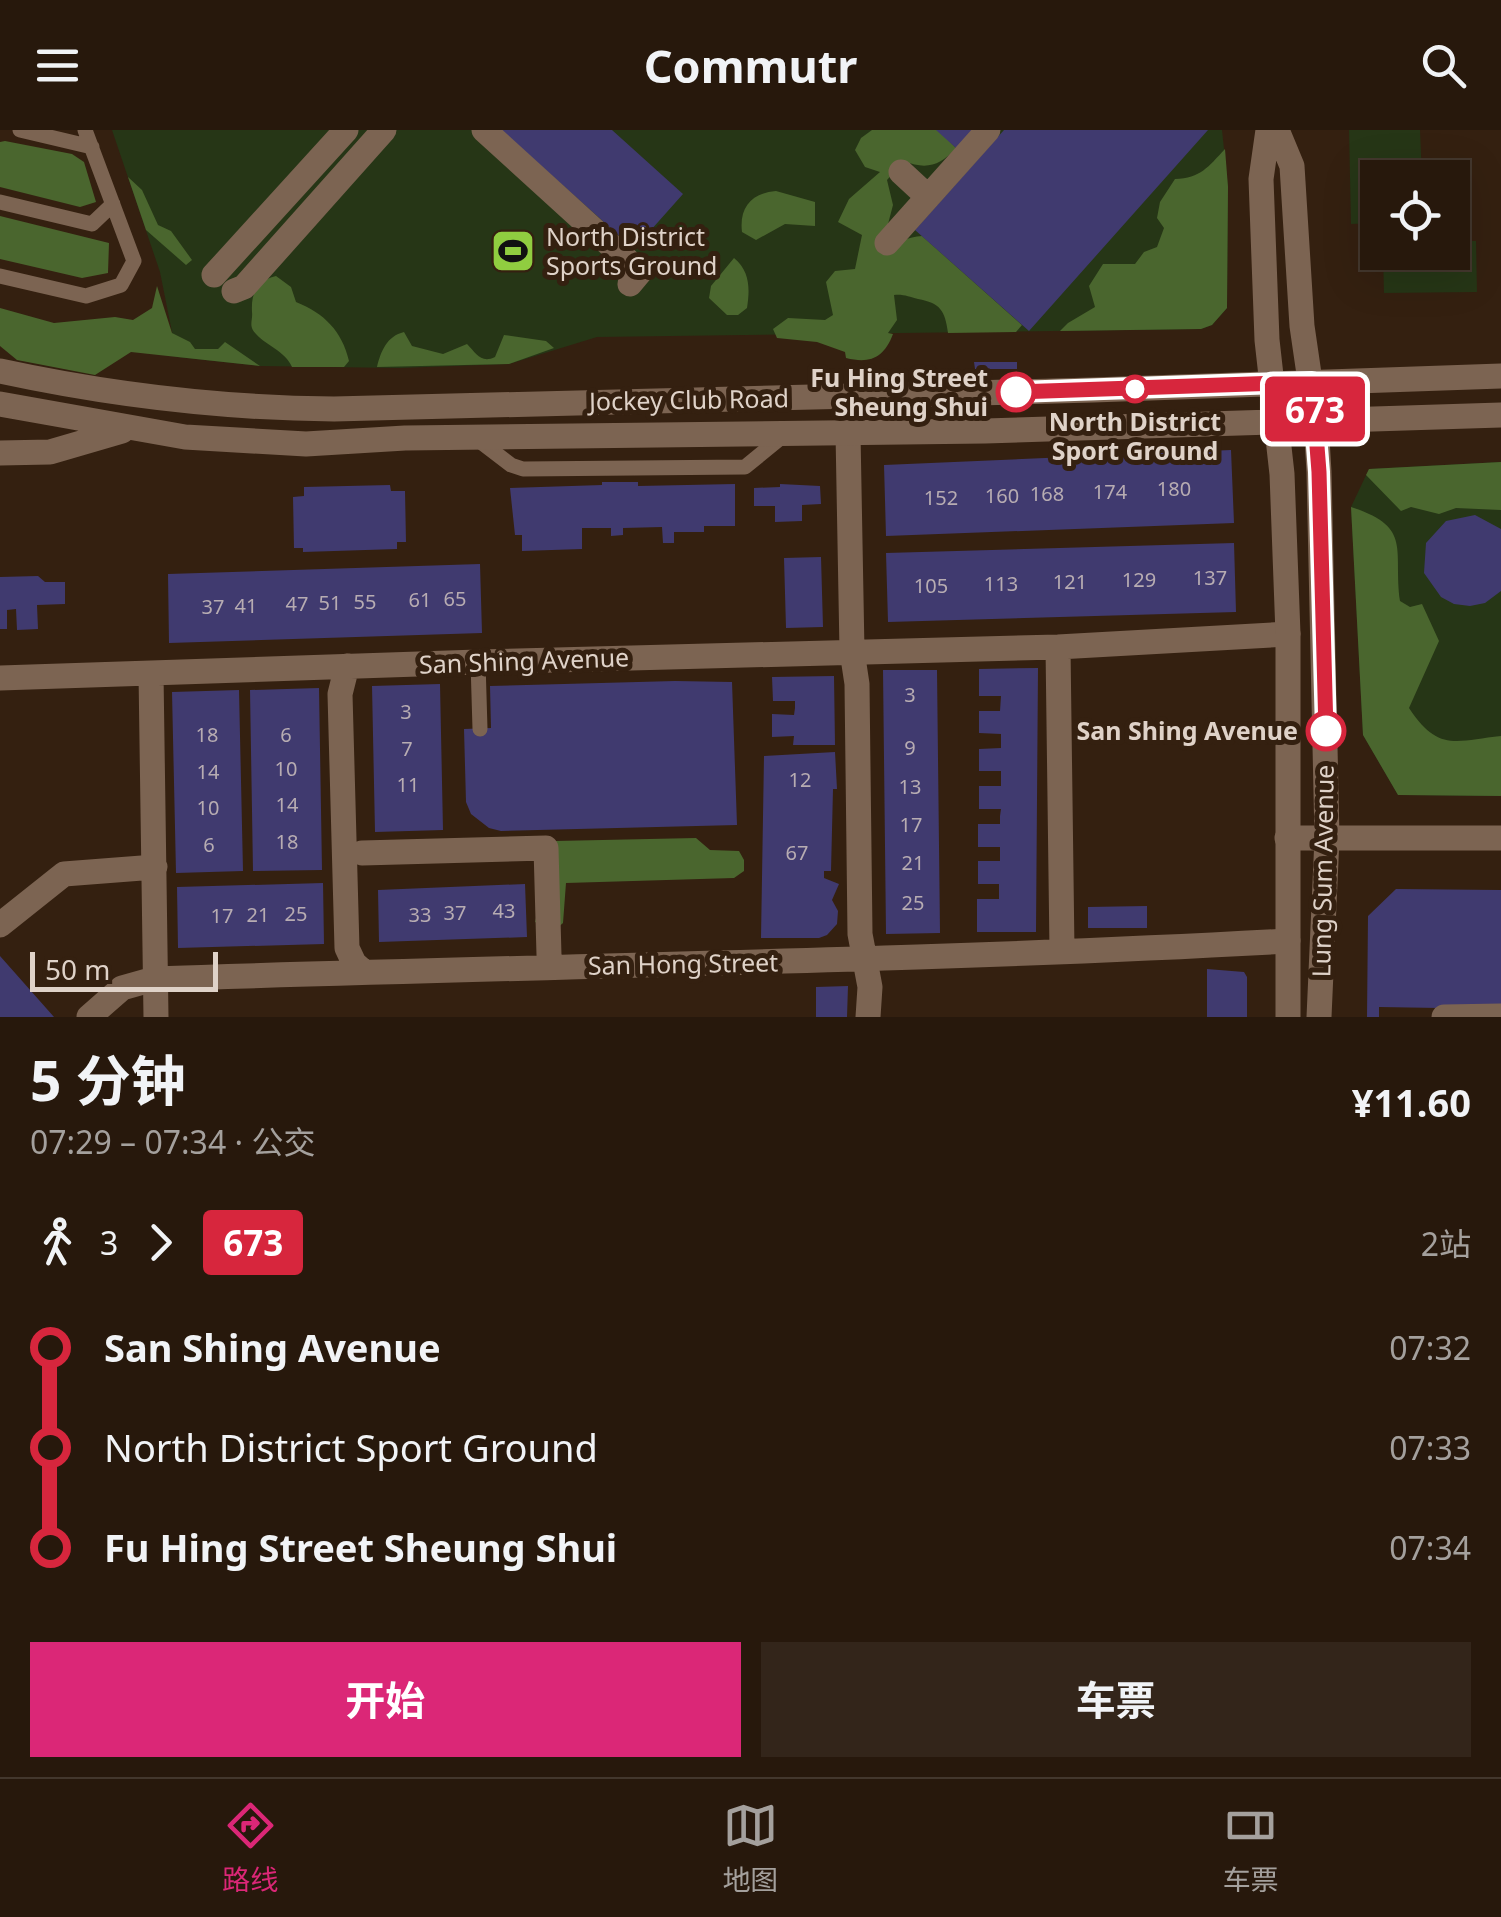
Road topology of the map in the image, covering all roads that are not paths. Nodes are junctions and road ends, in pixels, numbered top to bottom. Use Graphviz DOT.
graph roads {
  1 [pos="20,130"];
  2 [pos="86,130"];
  3 [pos="346,130"];
  4 [pos="384,130"];
  5 [pos="484,130"];
  6 [pos="988,130"];
  7 [pos="1268,130"];
  8 [pos="1277,130"];
  9 [pos="92,146"];
  10 [pos="901,172"];
  11 [pos="928,197"];
  12 [pos="0,202"];
  13 [pos="113,204"];
  14 [pos="887,242"];
  15 [pos="0,276"];
  16 [pos="630,284"];
  17 [pos="0,370"];
  18 [pos="1501,376"];
  19 [pos="1312,382"];
  20 [pos="1270,384"];
  21 [pos="0,404"];
  22 [pos="1501,415"];
  23 [pos="1316,422"];
  24 [pos="1275,423"];
  25 [pos="126,429"];
  26 [pos="848,433"];
  27 [pos="0,453"];
  28 [pos="1288,634"];
  29 [pos="1058,647"];
  30 [pos="852,651"];
  31 [pos="478,662"];
  32 [pos="346,666"];
  33 [pos="151,673"];
  34 [pos="0,678"];
  35 [pos="480,729"];
  36 [pos="1287,838"];
  37 [pos="1327,838"];
  38 [pos="1501,838"];
  39 [pos="362,853"];
  40 [pos="155,867"];
  41 [pos="0,925"];
  42 [pos="1288,942"];
  43 [pos="1062,952"];
  44 [pos="549,955"];
  45 [pos="863,960"];
  46 [pos="363,971"];
  47 [pos="154,979"];
  48 [pos="1501,1016"];
  49 [pos="89,1017"];
  50 [pos="156,1017"];
  51 [pos="868,1017"];
  52 [pos="1288,1017"];
  53 [pos="1319,1017"];
  54 [pos="1444,1017"];
  1 -- 9 [label="lane"];
  2 -- 9 [label="lane"];
  3 -- 4 [label="street"];
  5 -- 16 [label="street"];
  6 -- 11 [label="street"];
  7 -- 20 [label="street, Lung Sum Avenue"];
  8 -- 19 [label="street, Lung Sum Avenue"];
  9 -- 13 [label="lane"];
  10 -- 11 [label="street"];
  11 -- 14 [label="street"];
  12 -- 13 [label="lane"];
  13 -- 15 [label="lane"];
  17 -- 20 [label="street, Jockey Club Road"];
  18 -- 19 [label="street, Jockey Club Road"];
  19 -- 20 [label="street, Jockey Club Road"];
  19 -- 23 [label="street, Lung Sum Avenue"];
  20 -- 24 [label="street, Lung Sum Avenue"];
  21 -- 25 [label="street, Jockey Club Road"];
  22 -- 23 [label="street, Jockey Club Road"];
  23 -- 24 [label="street, Jockey Club Road"];
  23 -- 37 [label="street, Lung Sum Avenue"];
  24 -- 26 [label="street, Jockey Club Road"];
  24 -- 28 [label="street, Lung Sum Avenue"];
  25 -- 26 [label="street, Jockey Club Road"];
  25 -- 27 [label="street, Jockey Club Road"];
  26 -- 30 [label="street"];
  28 -- 29 [label="street, San Shing Avenue"];
  28 -- 36 [label="street, Lung Sum Avenue"];
  29 -- 30 [label="street, San Shing Avenue"];
  29 -- 43 [label="street"];
  30 -- 31 [label="street, San Shing Avenue"];
  30 -- 45 [label="street"];
  31 -- 32 [label="street, San Shing Avenue"];
  31 -- 35 [label="lane"];
  32 -- 33 [label="street, San Shing Avenue"];
  32 -- 46 [label="street"];
  33 -- 34 [label="street, San Shing Avenue"];
  33 -- 40 [label="street"];
  36 -- 37 [label="street"];
  36 -- 42 [label="street, Lung Sum Avenue"];
  37 -- 38 [label="street"];
  37 -- 53 [label="street, Lung Sum Avenue"];
  39 -- 44 [label="street"];
  40 -- 41 [label="street"];
  40 -- 47 [label="street"];
  42 -- 43 [label="street, San Hong Street"];
  42 -- 52 [label="street, Lung Sum Avenue"];
  43 -- 45 [label="street, San Hong Street"];
  45 -- 46 [label="street, San Hong Street"];
  45 -- 51 [label="street"];
  46 -- 47 [label="street, San Hong Street"];
  47 -- 49 [label="street, San Hong Street"];
  47 -- 50 [label="street"];
  48 -- 54 [label="street"];
}
